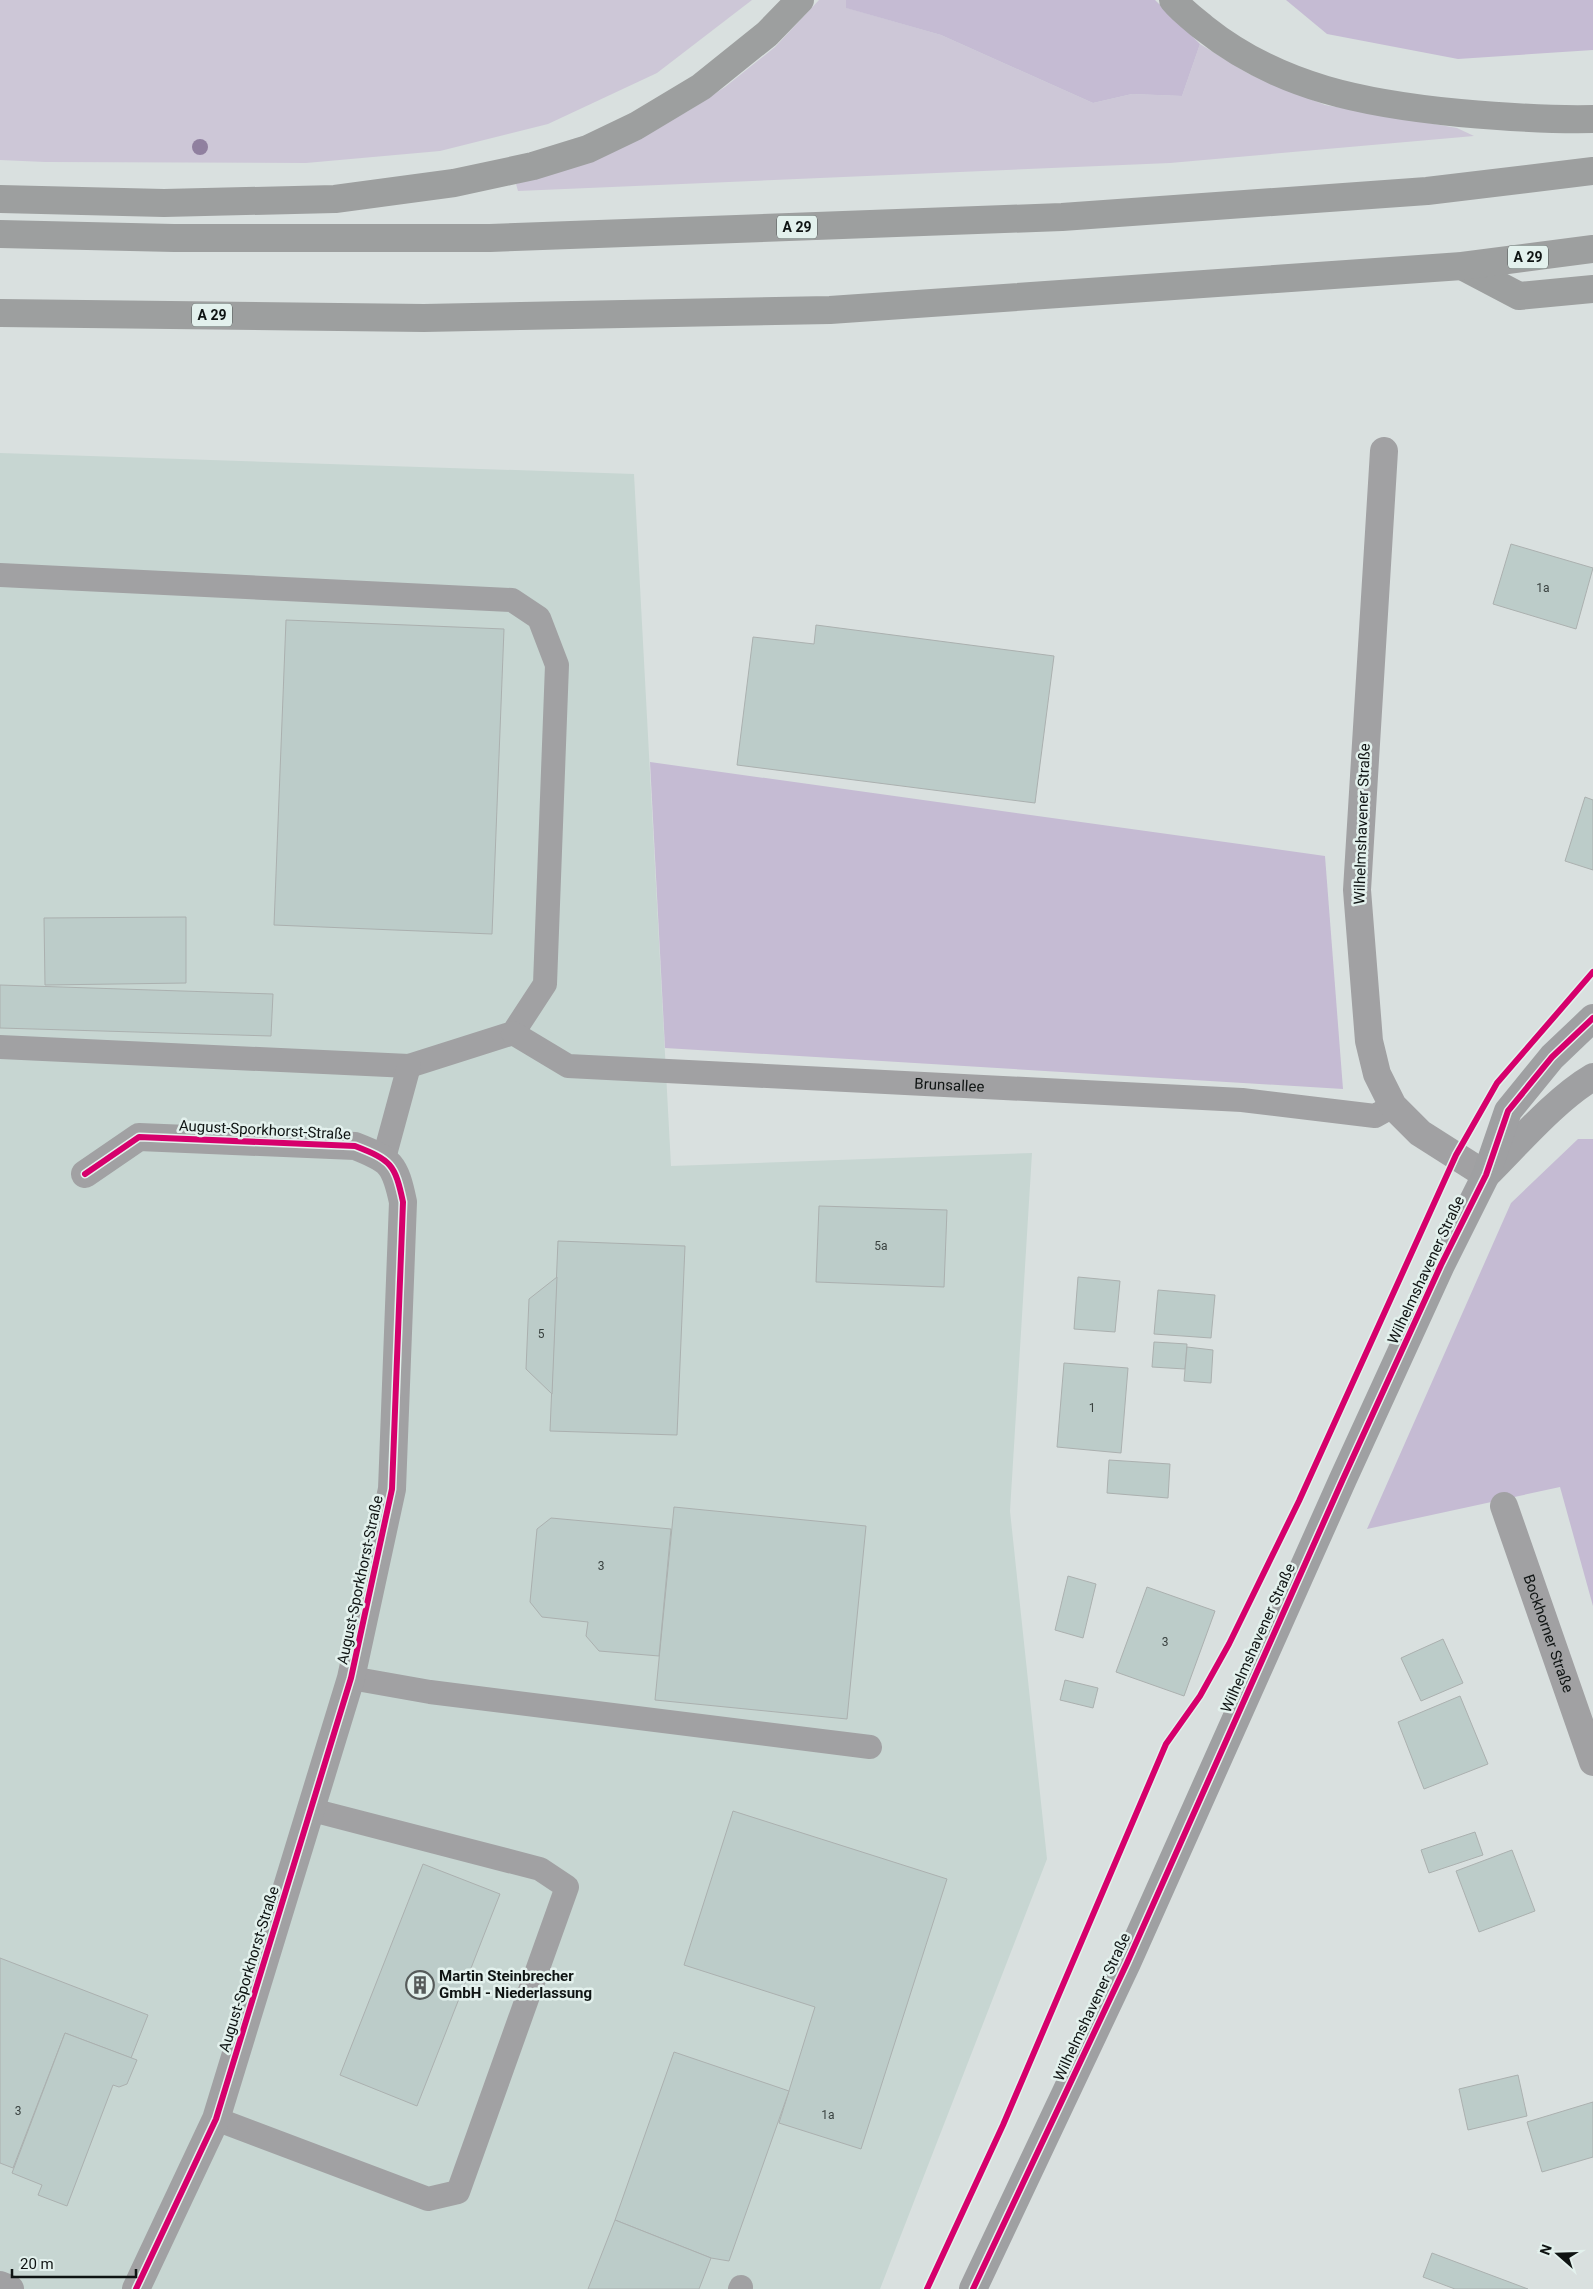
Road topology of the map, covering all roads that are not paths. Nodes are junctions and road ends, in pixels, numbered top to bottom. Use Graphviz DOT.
graph roads {
  1 [pos="800,0"];
  2 [pos="1173,0"];
  3 [pos="1593,119"];
  4 [pos="1593,171"];
  5 [pos="0,199"];
  6 [pos="0,234"];
  7 [pos="1593,249"];
  8 [pos="1462,266"];
  9 [pos="1593,289"];
  10 [pos="0,313"];
  11 [pos="1384,451"];
  12 [pos="0,575"];
  13 [pos="1593,1018"];
  14 [pos="513,1033"];
  15 [pos="0,1047"];
  16 [pos="409,1066"];
  17 [pos="1593,1077"];
  18 [pos="1393,1106"];
  19 [pos="384,1158"];
  20 [pos="85,1174"];
  21 [pos="1486,1175"];
  22 [pos="1504,1506"];
  23 [pos="351,1678"];
  24 [pos="870,1747"];
  25 [pos="1593,1762"];
  26 [pos="312,1810"];
  27 [pos="216,2119"];
  28 [pos="0,2285"];
  29 [pos="10,2289"];
  30 [pos="136,2289"];
  31 [pos="973,2289"];
  1 -- 5 [label="highway"];
  2 -- 3 [label="highway"];
  4 -- 6 [label="highway, A 29"];
  7 -- 8 [label="highway, A 29"];
  8 -- 9 [label="highway"];
  8 -- 10 [label="highway, A 29"];
  11 -- 18 [label="street, Wilhelmshavener Straße"];
  12 -- 14 [label="lane"];
  13 -- 21 [label="street, Wilhelmshavener Straße"];
  14 -- 16 [label="lane"];
  14 -- 18 [label="lane, Brunsallee"];
  15 -- 16 [label="lane"];
  16 -- 19 [label="lane"];
  17 -- 21 [label="street, Wilhelmshavener Straße"];
  18 -- 21 [label="street, Wilhelmshavener Straße"];
  19 -- 20 [label="street, August-Sporkhorst-Straße"];
  19 -- 23 [label="street, August-Sporkhorst-Straße"];
  21 -- 31 [label="street, Wilhelmshavener Straße"];
  22 -- 25 [label="street, Bockhorner Straße"];
  23 -- 24 [label="lane"];
  23 -- 26 [label="street, August-Sporkhorst-Straße"];
  26 -- 27 [label="street, August-Sporkhorst-Straße"];
  26 -- 27 [label="lane"];
  27 -- 30 [label="street, August-Sporkhorst-Straße"];
  28 -- 29 [label="street"];
}
